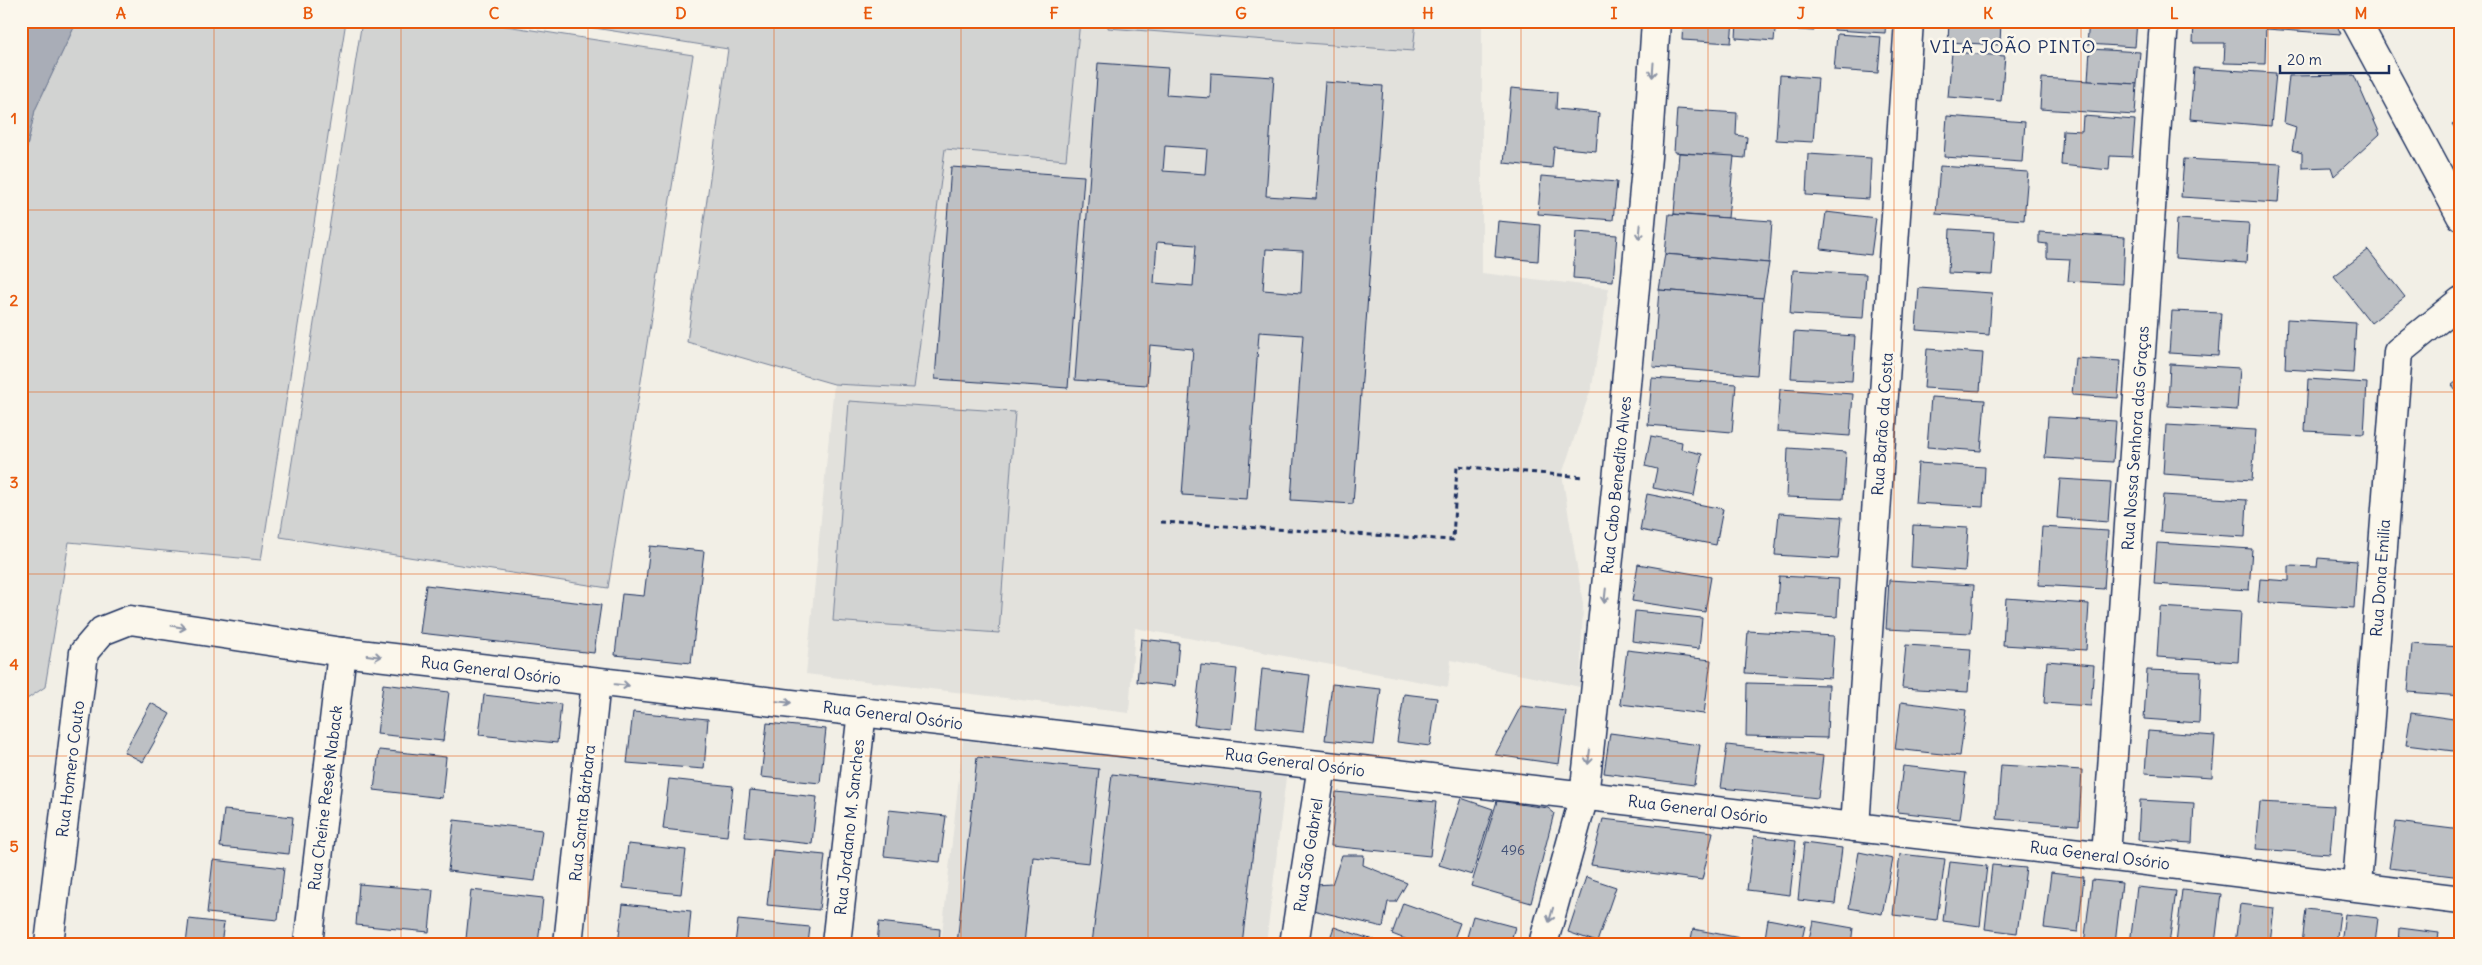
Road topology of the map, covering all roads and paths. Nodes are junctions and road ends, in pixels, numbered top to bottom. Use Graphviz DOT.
graph roads {
  1 [pos="1656,21"];
  2 [pos="1909,21"];
  3 [pos="2164,21"];
  4 [pos="2356,21"];
  5 [pos="2461,216"];
  6 [pos="2461,300"];
  7 [pos="1617,481"];
  8 [pos="1161,522"];
  9 [pos="130,620"];
  10 [pos="342,652"];
  11 [pos="596,682"];
  12 [pos="862,711"];
  13 [pos="1322,766"];
  14 [pos="1584,796"];
  15 [pos="1855,827"];
  16 [pos="2106,856"];
  17 [pos="2356,886"];
  18 [pos="2461,900"];
  19 [pos="48,944"];
  20 [pos="308,944"];
  21 [pos="568,944"];
  22 [pos="836,944"];
  23 [pos="1294,944"];
  24 [pos="1543,944"];
  1 -- 7 [label="street, Rua Cabo Benedito Alves, one-way"];
  2 -- 15 [label="street, Rua Barão da Costa"];
  3 -- 16 [label="street, Rua Nossa Senhora das Graças"];
  4 -- 5 [label="street"];
  6 -- 17 [label="street, Rua Dona Emilia"];
  7 -- 8 [label="path"];
  7 -- 14 [label="street, Rua Cabo Benedito Alves, one-way"];
  9 -- 10 [label="street, Rua General Osório, one-way"];
  9 -- 19 [label="street, Rua Homero Couto"];
  10 -- 11 [label="street, Rua General Osório, one-way"];
  10 -- 20 [label="street, Rua Cheine Resek Naback"];
  11 -- 12 [label="street, Rua General Osório, one-way"];
  11 -- 21 [label="street, Rua Santa Bárbara"];
  12 -- 13 [label="street, Rua General Osório"];
  12 -- 22 [label="street, Rua Jordano M. Sanches"];
  13 -- 14 [label="street, Rua General Osório"];
  13 -- 23 [label="street, Rua São Gabriel"];
  14 -- 15 [label="street, Rua General Osório"];
  14 -- 24 [label="street, Rua Cabo Benedito Alves, one-way"];
  15 -- 16 [label="street, Rua General Osório"];
  16 -- 17 [label="street, Rua General Osório"];
  17 -- 18 [label="street, Rua General Osório"];
}
